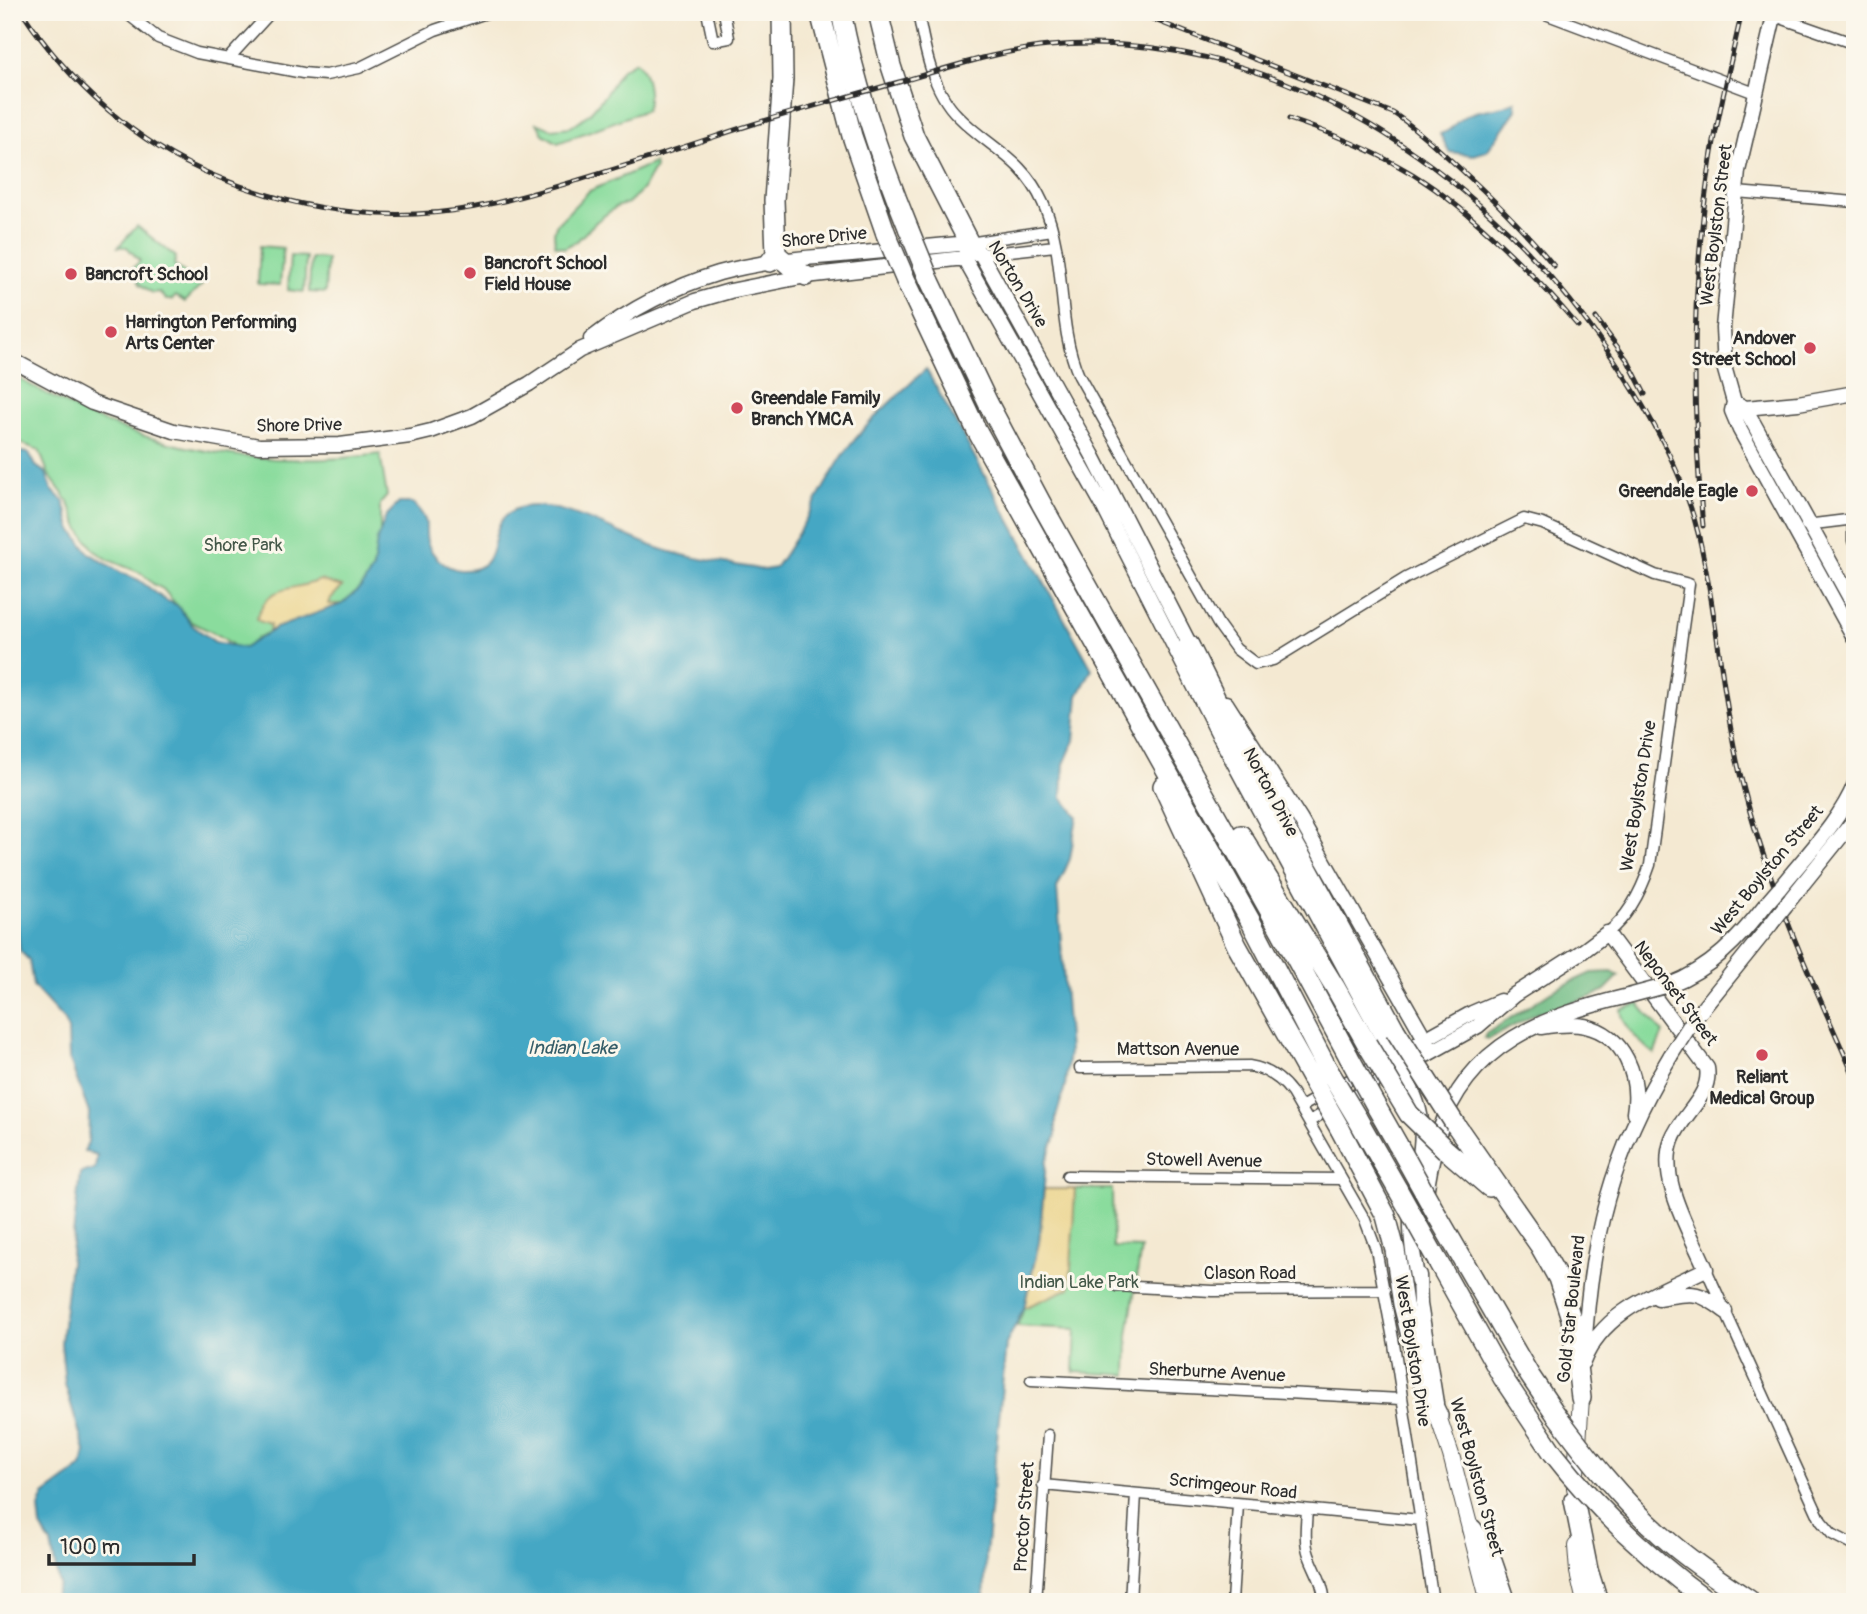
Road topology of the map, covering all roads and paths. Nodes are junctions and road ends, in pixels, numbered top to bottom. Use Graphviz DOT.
graph roads {
  1 [pos="125,12"];
  2 [pos="271,12"];
  3 [pos="489,12"];
  4 [pos="707,12"];
  5 [pos="724,12"];
  6 [pos="782,12"];
  7 [pos="820,12"];
  8 [pos="841,12"];
  9 [pos="878,12"];
  10 [pos="918,12"];
  11 [pos="1540,12"];
  12 [pos="1775,14"];
  13 [pos="462,16"];
  14 [pos="1855,44"];
  15 [pos="228,59"];
  16 [pos="1755,93"];
  17 [pos="1736,192"];
  18 [pos="1855,202"];
  19 [pos="1052,230"];
  20 [pos="1055,246"];
  21 [pos="972,251"];
  22 [pos="776,259"];
  23 [pos="806,276"];
  24 [pos="580,350"];
  25 [pos="12,360"];
  26 [pos="1855,393"];
  27 [pos="1740,405"];
  28 [pos="1854,515"];
  29 [pos="1810,523"];
  30 [pos="1796,530"];
  31 [pos="1855,541"];
  32 [pos="1689,584"];
  33 [pos="1855,607"];
  34 [pos="1855,639"];
  35 [pos="1189,645"];
  36 [pos="1150,698"];
  37 [pos="1855,784"];
  38 [pos="1855,819"];
  39 [pos="1785,906"];
  40 [pos="1607,933"];
  41 [pos="1527,1028"];
  42 [pos="1429,1045"];
  43 [pos="1396,1063"];
  44 [pos="1080,1068"];
  45 [pos="1319,1073"];
  46 [pos="1301,1107"];
  47 [pos="1310,1121"];
  48 [pos="1630,1132"];
  49 [pos="1067,1176"];
  50 [pos="1341,1179"];
  51 [pos="1540,1246"];
  52 [pos="1706,1269"];
  53 [pos="1418,1282"];
  54 [pos="1116,1286"];
  55 [pos="1384,1290"];
  56 [pos="1643,1300"];
  57 [pos="1725,1311"];
  58 [pos="1583,1362"];
  59 [pos="1031,1380"];
  60 [pos="1581,1398"];
  61 [pos="1401,1399"];
  62 [pos="1438,1416"];
  63 [pos="1048,1435"];
  64 [pos="1043,1485"];
  65 [pos="1136,1494"];
  66 [pos="1574,1500"];
  67 [pos="1238,1504"];
  68 [pos="1307,1510"];
  69 [pos="1420,1520"];
  70 [pos="1472,1529"];
  71 [pos="1855,1546"];
  72 [pos="1036,1602"];
  73 [pos="1130,1602"];
  74 [pos="1232,1602"];
  75 [pos="1325,1602"];
  76 [pos="1433,1602"];
  77 [pos="1489,1602"];
  78 [pos="1506,1602"];
  79 [pos="1585,1602"];
  80 [pos="1598,1602"];
  81 [pos="1709,1602"];
  82 [pos="1752,1602"];
  1 -- 15 [label="street"];
  2 -- 15 [label="street"];
  3 -- 13 [label="street"];
  4 -- 5 [label="street"];
  6 -- 22 [label="highway"];
  7 -- 45 [label="highway, bridge"];
  8 -- 36 [label="highway, bridge"];
  9 -- 21 [label="highway"];
  10 -- 19 [label="street, Norton Drive"];
  11 -- 16 [label="street"];
  12 -- 14 [label="street"];
  12 -- 16 [label="main road, West Boylston Street"];
  13 -- 15 [label="street"];
  16 -- 17 [label="main road, West Boylston Street"];
  17 -- 18 [label="street"];
  17 -- 27 [label="main road, West Boylston Street"];
  19 -- 20 [label="street, Norton Drive"];
  19 -- 21 [label="street, Shore Drive"];
  20 -- 21 [label="street, Shore Drive"];
  20 -- 32 [label="street, Norton Drive"];
  21 -- 22 [label="main road, Shore Drive"];
  21 -- 23 [label="main road, Shore Drive"];
  21 -- 35 [label="main road, Norton Drive"];
  21 -- 43 [label="main road, Norton Drive"];
  22 -- 23 [label="highway"];
  22 -- 24 [label="main road, Shore Drive"];
  23 -- 24 [label="main road, Shore Drive"];
  24 -- 25 [label="main road, Shore Drive"];
  26 -- 27 [label="main road"];
  27 -- 29 [label="main road, West Boylston Street"];
  27 -- 30 [label="main road, West Boylston Street"];
  28 -- 29 [label="street"];
  28 -- 31 [label="main road"];
  29 -- 30 [label="street"];
  29 -- 33 [label="main road, West Boylston Street"];
  30 -- 34 [label="main road, West Boylston Street"];
  32 -- 40 [label="street, West Boylston Drive"];
  35 -- 42 [label="main road, Norton Drive"];
  35 -- 51 [label="highway, bridge"];
  36 -- 51 [label="highway, bridge"];
  36 -- 82 [label="highway, bridge"];
  37 -- 41 [label="main road, West Boylston Street, bridge"];
  38 -- 39 [label="main road, West Boylston Street"];
  39 -- 48 [label="main road, Gold Star Boulevard, bridge"];
  40 -- 42 [label="main road, West Boylston Drive"];
  40 -- 52 [label="main road, Neponset Street"];
  41 -- 48 [label="main road"];
  41 -- 53 [label="main road, West Boylston Street"];
  42 -- 43 [label="main road, West Boylston Drive"];
  43 -- 46 [label="street, West Boylston Drive"];
  43 -- 47 [label="street, West Boylston Drive"];
  43 -- 53 [label="main road, Norton Drive"];
  44 -- 46 [label="street, Mattson Avenue"];
  45 -- 62 [label="highway, bridge"];
  45 -- 81 [label="highway, bridge"];
  46 -- 47 [label="street, West Boylston Drive"];
  47 -- 50 [label="street, West Boylston Drive"];
  48 -- 58 [label="main road, Gold Star Boulevard"];
  49 -- 50 [label="street, Stowell Avenue"];
  50 -- 55 [label="street, West Boylston Drive"];
  51 -- 60 [label="highway"];
  52 -- 56 [label="main road"];
  52 -- 57 [label="street"];
  53 -- 62 [label="main road, West Boylston Street"];
  54 -- 55 [label="street, Clason Road"];
  55 -- 61 [label="street, West Boylston Drive"];
  56 -- 57 [label="main road"];
  56 -- 58 [label="main road"];
  57 -- 71 [label="street"];
  58 -- 60 [label="main road, Gold Star Boulevard"];
  59 -- 61 [label="street, Sherburne Avenue"];
  60 -- 66 [label="main road, Gold Star Boulevard"];
  61 -- 69 [label="street, West Boylston Drive"];
  62 -- 70 [label="main road, West Boylston Street"];
  63 -- 64 [label="street, Proctor Street"];
  64 -- 65 [label="street, Scrimgeour Road"];
  64 -- 72 [label="street, Proctor Street"];
  65 -- 67 [label="street, Scrimgeour Road"];
  65 -- 73 [label="street"];
  66 -- 79 [label="main road, Gold Star Boulevard"];
  66 -- 80 [label="highway"];
  67 -- 68 [label="street, Scrimgeour Road"];
  67 -- 74 [label="street"];
  68 -- 69 [label="street, Scrimgeour Road"];
  68 -- 75 [label="street"];
  69 -- 76 [label="street, West Boylston Drive"];
  70 -- 77 [label="main road, West Boylston Street"];
  70 -- 78 [label="highway"];
}
